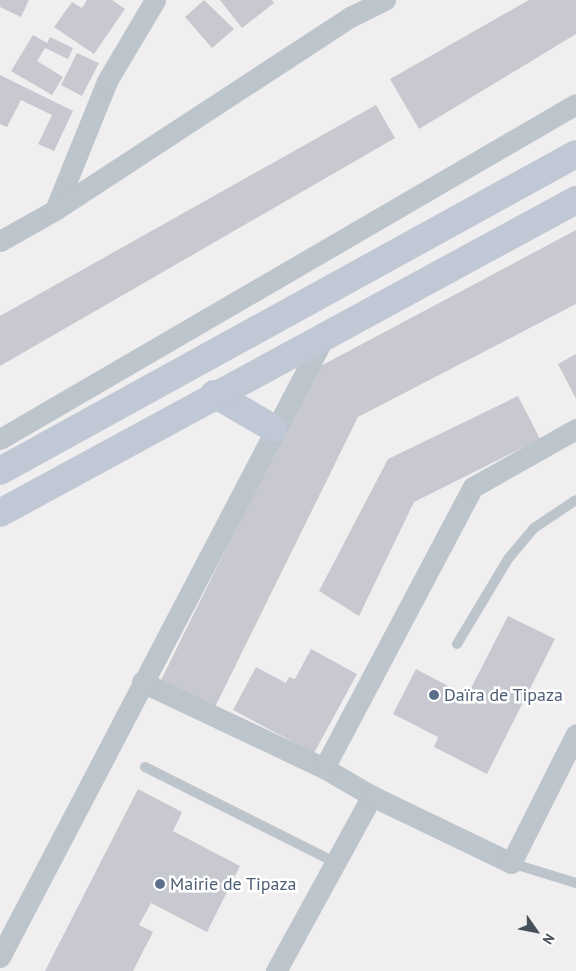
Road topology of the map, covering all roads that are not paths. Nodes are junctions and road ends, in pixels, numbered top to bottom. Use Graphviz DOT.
graph roads {
  1 [pos="385,0"];
  2 [pos="145,3"];
  3 [pos="355,8"];
  4 [pos="576,104"];
  5 [pos="576,154"];
  6 [pos="576,200"];
  7 [pos="55,210"];
  8 [pos="0,240"];
  9 [pos="326,334"];
  10 [pos="214,394"];
  11 [pos="273,428"];
  12 [pos="576,429"];
  13 [pos="0,439"];
  14 [pos="0,471"];
  15 [pos="576,500"];
  16 [pos="0,513"];
  17 [pos="457,644"];
  18 [pos="142,682"];
  19 [pos="576,734"];
  20 [pos="144,767"];
  21 [pos="324,768"];
  22 [pos="372,796"];
  23 [pos="335,862"];
  24 [pos="511,863"];
  25 [pos="576,883"];
  26 [pos="0,957"];
  27 [pos="276,971"];
  1 -- 3 [label="street"];
  2 -- 7 [label="street"];
  3 -- 7 [label="street"];
  4 -- 13 [label="street"];
  5 -- 14 [label="main road"];
  6 -- 9 [label="main road"];
  7 -- 8 [label="street"];
  9 -- 10 [label="main road"];
  9 -- 11 [label="street"];
  10 -- 11 [label="main road"];
  10 -- 16 [label="main road"];
  11 -- 18 [label="street"];
  12 -- 21 [label="street"];
  15 -- 17 [label="lane"];
  18 -- 21 [label="street"];
  18 -- 26 [label="street"];
  19 -- 24 [label="street"];
  20 -- 23 [label="lane"];
  21 -- 22 [label="street"];
  22 -- 23 [label="street"];
  22 -- 24 [label="street"];
  23 -- 27 [label="street"];
  24 -- 25 [label="lane"];
}
